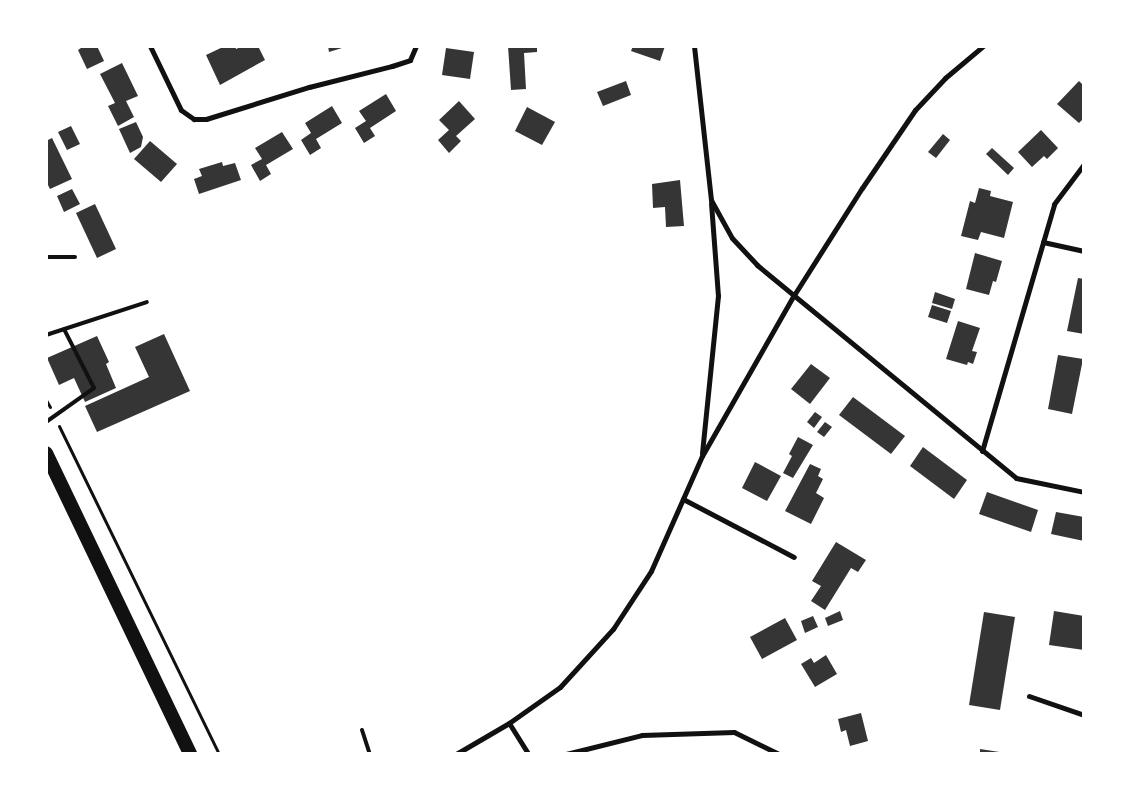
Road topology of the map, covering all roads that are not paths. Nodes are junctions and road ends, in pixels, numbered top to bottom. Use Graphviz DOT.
graph roads {
  1 [pos="150,46"];
  2 [pos="416,46"];
  3 [pos="694,46"];
  4 [pos="983,46"];
  5 [pos="1084,164"];
  6 [pos="711,200"];
  7 [pos="1043,242"];
  8 [pos="1084,251"];
  9 [pos="46,257"];
  10 [pos="75,257"];
  11 [pos="794,295"];
  12 [pos="147,302"];
  13 [pos="64,329"];
  14 [pos="46,335"];
  15 [pos="46,422"];
  16 [pos="982,451"];
  17 [pos="46,453"];
  18 [pos="702,456"];
  19 [pos="1084,492"];
  20 [pos="683,499"];
  21 [pos="794,557"];
  22 [pos="1030,696"];
  23 [pos="1084,715"];
  24 [pos="509,724"];
  25 [pos="362,730"];
  26 [pos="190,754"];
  27 [pos="370,754"];
  28 [pos="456,754"];
  29 [pos="528,754"];
  30 [pos="566,754"];
  31 [pos="778,754"];
  1 -- 2 [label="street"];
  3 -- 6 [label="street"];
  4 -- 11 [label="street"];
  5 -- 7 [label="street"];
  6 -- 11 [label="street"];
  6 -- 18 [label="street"];
  7 -- 8 [label="street"];
  7 -- 16 [label="street"];
  9 -- 10 [label="lane"];
  11 -- 16 [label="street"];
  11 -- 18 [label="street"];
  12 -- 13 [label="lane"];
  13 -- 14 [label="lane"];
  13 -- 15 [label="lane"];
  16 -- 19 [label="street"];
  17 -- 26 [label="highway"];
  18 -- 20 [label="street"];
  20 -- 21 [label="street"];
  20 -- 24 [label="street"];
  22 -- 23 [label="street"];
  24 -- 28 [label="street"];
  24 -- 29 [label="street"];
  25 -- 27 [label="lane"];
  30 -- 31 [label="street"];
}
